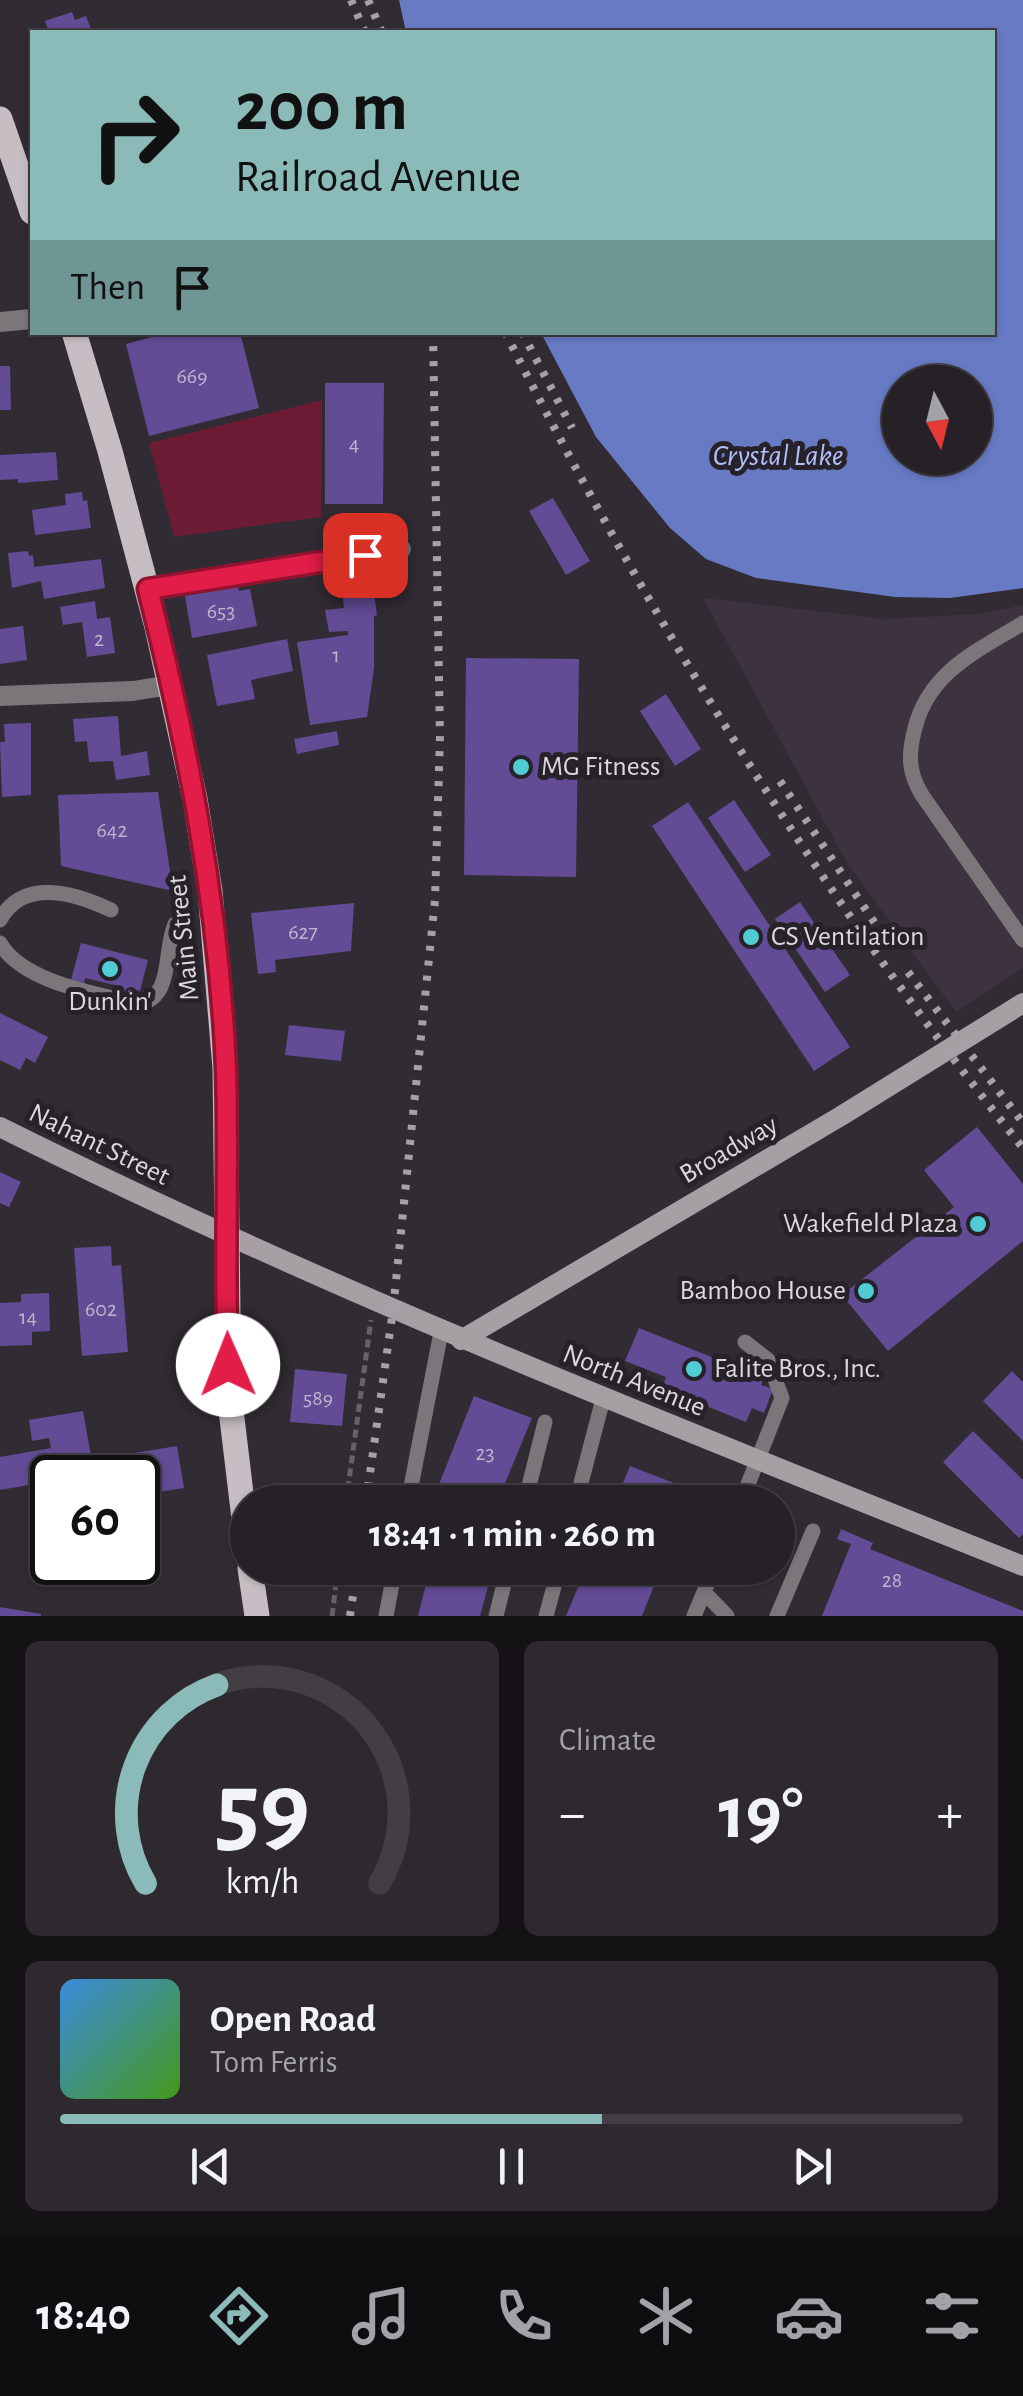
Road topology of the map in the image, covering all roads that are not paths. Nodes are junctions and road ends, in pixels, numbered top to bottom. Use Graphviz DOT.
graph roads {
  1 [pos="0,119"];
  2 [pos="30,206"];
  3 [pos="30,319"];
  4 [pos="0,322"];
  5 [pos="75,335"];
  6 [pos="401,550"];
  7 [pos="148,589"];
  8 [pos="1023,623"];
  9 [pos="170,685"];
  10 [pos="0,696"];
  11 [pos="111,910"];
  12 [pos="0,920"];
  13 [pos="175,924"];
  14 [pos="1023,940"];
  15 [pos="0,944"];
  16 [pos="1023,1003"];
  17 [pos="0,1127"];
  18 [pos="228,1237"];
  19 [pos="451,1336"];
  20 [pos="745,1342"];
  21 [pos="603,1399"];
  22 [pos="546,1422"];
  23 [pos="758,1460"];
  24 [pos="240,1485"];
  25 [pos="412,1485"];
  26 [pos="529,1485"];
  27 [pos="580,1485"];
  28 [pos="748,1485"];
  29 [pos="813,1531"];
  30 [pos="1023,1566"];
  31 [pos="252,1585"];
  32 [pos="392,1585"];
  33 [pos="504,1585"];
  34 [pos="554,1585"];
  35 [pos="707,1585"];
  36 [pos="704,1592"];
  37 [pos="257,1616"];
  38 [pos="386,1616"];
  39 [pos="496,1616"];
  40 [pos="546,1616"];
  41 [pos="694,1616"];
  42 [pos="727,1616"];
  43 [pos="777,1616"];
  1 -- 2 [label="main road"];
  3 -- 4 [label="street"];
  5 -- 7 [label="main road, Main Street"];
  6 -- 7 [label="street"];
  7 -- 9 [label="main road, Main Street"];
  8 -- 14 [label="lane"];
  9 -- 10 [label="street"];
  9 -- 18 [label="main road, Main Street"];
  11 -- 12 [label="lane"];
  13 -- 15 [label="lane"];
  16 -- 19 [label="main road, Broadway"];
  17 -- 18 [label="main road, Nahant Street"];
  18 -- 19 [label="main road, North Avenue"];
  18 -- 24 [label="main road, Main Street"];
  19 -- 21 [label="main road, North Avenue"];
  19 -- 25 [label="lane"];
  20 -- 23 [label="lane"];
  21 -- 23 [label="main road, North Avenue"];
  21 -- 27 [label="lane"];
  22 -- 26 [label="lane"];
  23 -- 28 [label="lane"];
  23 -- 30 [label="main road, North Avenue"];
  29 -- 43 [label="lane"];
  31 -- 37 [label="main road"];
  32 -- 38 [label="lane"];
  33 -- 39 [label="lane"];
  34 -- 40 [label="lane"];
  35 -- 36 [label="lane"];
  36 -- 41 [label="lane"];
  36 -- 42 [label="lane"];
}
